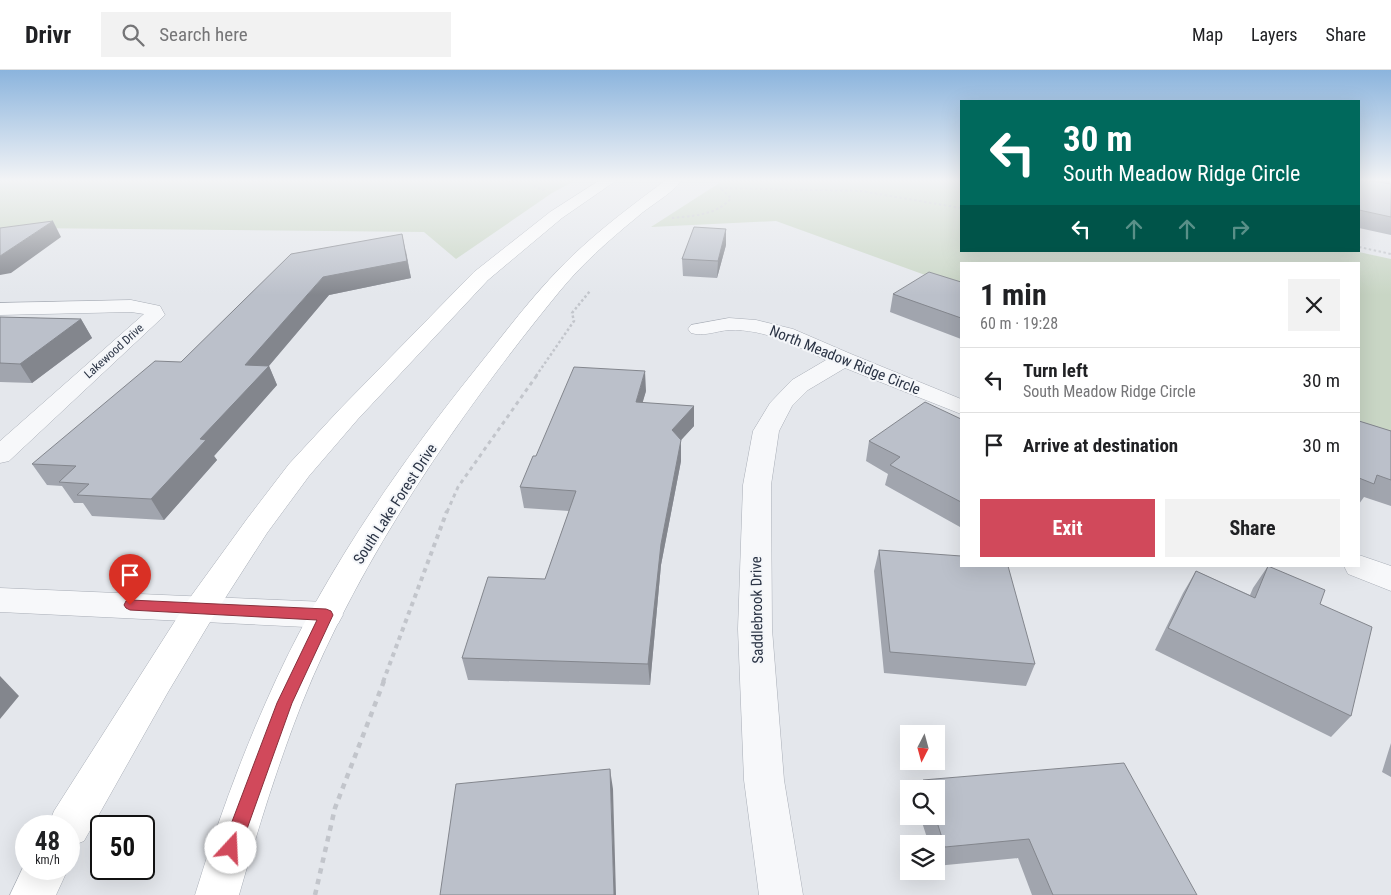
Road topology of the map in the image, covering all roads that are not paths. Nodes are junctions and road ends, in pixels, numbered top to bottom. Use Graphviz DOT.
graph roads {
  1 [pos="552,218"];
  2 [pos="625,218"];
  3 [pos="0,309"];
  4 [pos="698,328"];
  5 [pos="843,359"];
  6 [pos="960,407"];
  7 [pos="0,454"];
  8 [pos="1360,566"];
  9 [pos="1391,579"];
  10 [pos="0,600"];
  11 [pos="201,608"];
  12 [pos="326,615"];
  13 [pos="75,815"];
  14 [pos="40,880"];
  15 [pos="32,895"];
  16 [pos="217,895"];
  17 [pos="781,895"];
  1 -- 11 [label="main road"];
  2 -- 12 [label="main road, South Lake Forest Drive"];
  3 -- 7 [label="street, Lakewood Drive"];
  4 -- 5 [label="street, North Meadow Ridge Circle"];
  5 -- 6 [label="street, North Meadow Ridge Circle"];
  5 -- 17 [label="street, Saddlebrook Drive"];
  8 -- 9 [label="street"];
  10 -- 11 [label="street"];
  11 -- 12 [label="street"];
  11 -- 13 [label="main road"];
  12 -- 16 [label="main road, South Lake Forest Drive"];
  14 -- 15 [label="main road"];
}
